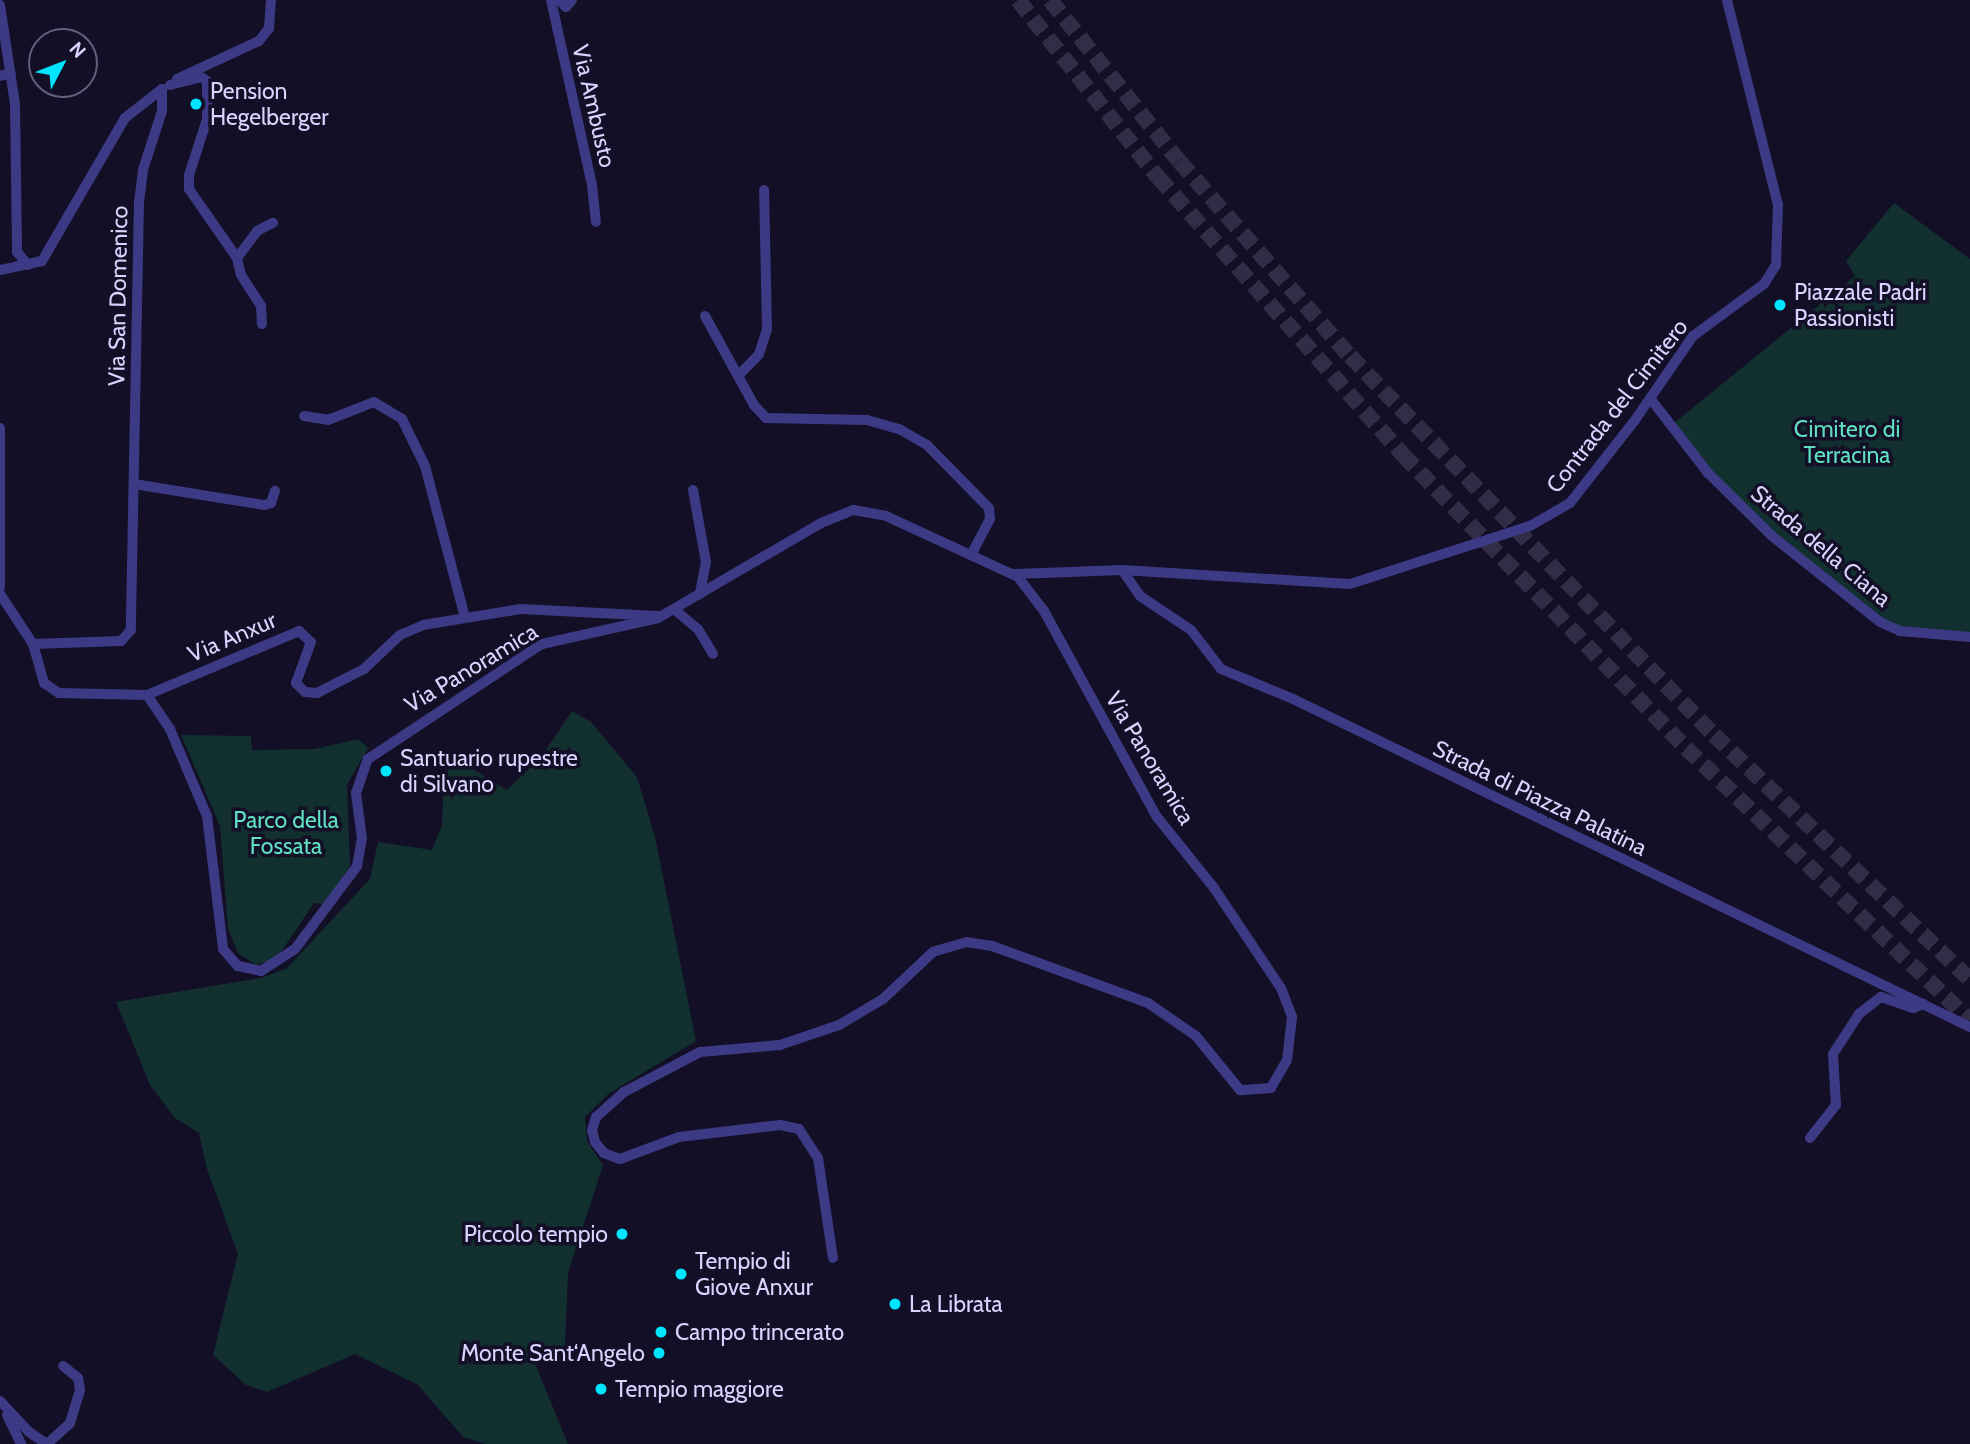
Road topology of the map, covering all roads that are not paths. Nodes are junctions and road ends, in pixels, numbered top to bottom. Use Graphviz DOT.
graph roads {
  1 [pos="271,0"];
  2 [pos="551,0"];
  3 [pos="559,0"];
  4 [pos="572,0"];
  5 [pos="1727,0"];
  6 [pos="0,5"];
  7 [pos="11,73"];
  8 [pos="0,75"];
  9 [pos="166,87"];
  10 [pos="764,190"];
  11 [pos="596,222"];
  12 [pos="273,223"];
  13 [pos="237,258"];
  14 [pos="28,265"];
  15 [pos="0,270"];
  16 [pos="705,316"];
  17 [pos="262,324"];
  18 [pos="738,376"];
  19 [pos="1650,398"];
  20 [pos="304,416"];
  21 [pos="0,428"];
  22 [pos="134,484"];
  23 [pos="693,490"];
  24 [pos="275,491"];
  25 [pos="971,555"];
  26 [pos="1122,569"];
  27 [pos="1014,574"];
  28 [pos="0,587"];
  29 [pos="0,594"];
  30 [pos="701,594"];
  31 [pos="675,610"];
  32 [pos="465,617"];
  33 [pos="662,617"];
  34 [pos="1970,637"];
  35 [pos="33,644"];
  36 [pos="713,654"];
  37 [pos="147,695"];
  38 [pos="1923,1004"];
  39 [pos="1952,1021"];
  40 [pos="1970,1027"];
  41 [pos="1970,1035"];
  42 [pos="1810,1138"];
  43 [pos="833,1258"];
  44 [pos="63,1366"];
  45 [pos="0,1402"];
  46 [pos="22,1444"];
  47 [pos="47,1444"];
  1 -- 9 [label="street"];
  2 -- 11 [label="street, Via Ambusto"];
  3 -- 4 [label="street"];
  5 -- 19 [label="street, Contrada del Cimitero"];
  6 -- 7 [label="street"];
  7 -- 8 [label="street"];
  7 -- 14 [label="street"];
  9 -- 13 [label="street"];
  9 -- 14 [label="street, Via San Domenico"];
  9 -- 22 [label="street, Via San Domenico"];
  10 -- 18 [label="street"];
  12 -- 13 [label="street"];
  13 -- 17 [label="street"];
  14 -- 15 [label="street"];
  16 -- 18 [label="street"];
  18 -- 25 [label="street"];
  19 -- 26 [label="street, Contrada del Cimitero"];
  19 -- 34 [label="street, Strada della Ciana"];
  20 -- 32 [label="street"];
  21 -- 28 [label="street"];
  22 -- 24 [label="street"];
  22 -- 35 [label="street, Via San Domenico"];
  23 -- 30 [label="street"];
  25 -- 27 [label="street, Via Panoramica"];
  25 -- 30 [label="street, Via Panoramica"];
  26 -- 27 [label="street, Contrada del Cimitero"];
  26 -- 38 [label="street, Strada di Piazza Palatina"];
  27 -- 43 [label="street, Via Panoramica"];
  29 -- 35 [label="street, Via Anxur"];
  30 -- 31 [label="street, Via Panoramica"];
  31 -- 33 [label="street, Via Panoramica"];
  31 -- 36 [label="street"];
  32 -- 33 [label="street, Via Anxur"];
  32 -- 37 [label="street, Via Anxur"];
  33 -- 37 [label="street, Via Panoramica"];
  35 -- 37 [label="street, Via Anxur"];
  38 -- 39 [label="street, Strada di Piazza Palatina"];
  38 -- 42 [label="street"];
  39 -- 40 [label="street, Strada di Piazza Palatina"];
  39 -- 41 [label="street"];
  44 -- 47 [label="street"];
  45 -- 46 [label="street"];
  45 -- 47 [label="street"];
}
